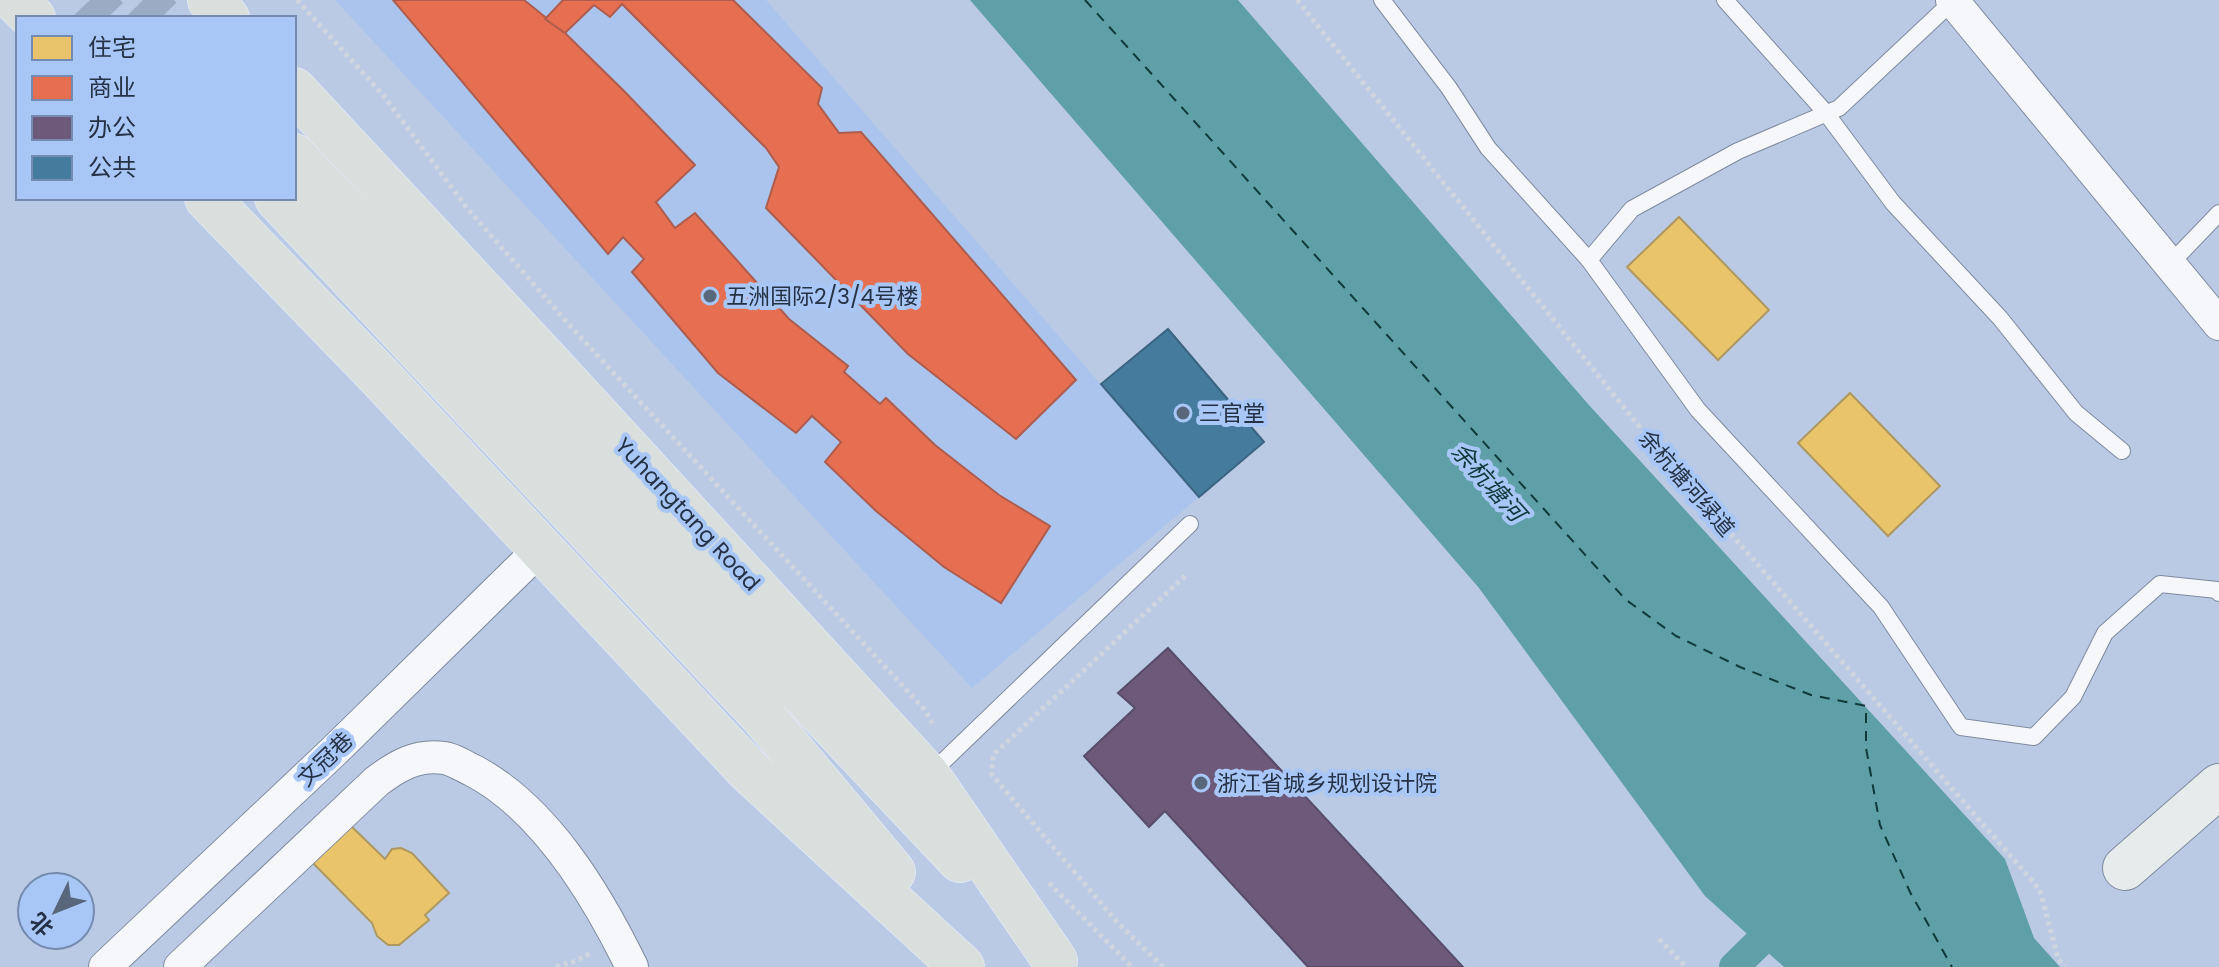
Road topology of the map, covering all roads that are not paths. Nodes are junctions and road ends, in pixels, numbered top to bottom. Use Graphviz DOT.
graph roads {
  1 [pos="15,0"];
  2 [pos="210,0"];
  3 [pos="1382,0"];
  4 [pos="1725,0"];
  5 [pos="1953,0"];
  6 [pos="31,16"];
  7 [pos="225,16"];
  8 [pos="296,92"];
  9 [pos="1826,113"];
  10 [pos="296,158"];
  11 [pos="209,200"];
  12 [pos="279,200"];
  13 [pos="2219,213"];
  14 [pos="1589,260"];
  15 [pos="2170,264"];
  16 [pos="2219,324"];
  17 [pos="2122,451"];
  18 [pos="1190,524"];
  19 [pos="541,548"];
  20 [pos="2219,593"];
  21 [pos="939,764"];
  22 [pos="2219,786"];
  23 [pos="2125,868"];
  24 [pos="1058,964"];
  25 [pos="105,967"];
  26 [pos="180,967"];
  27 [pos="632,967"];
  28 [pos="962,967"];
  29 [pos="972,967"];
  1 -- 6 [label="main road"];
  2 -- 7 [label="main road"];
  3 -- 14 [label="lane"];
  4 -- 9 [label="lane"];
  5 -- 9 [label="lane"];
  5 -- 15 [label="street"];
  8 -- 21 [label="main road, Yuhangtang Road"];
  9 -- 14 [label="lane"];
  9 -- 17 [label="lane"];
  10 -- 24 [label="main road, Yuhangtang Road"];
  11 -- 19 [label="main road"];
  12 -- 29 [label="main road"];
  13 -- 15 [label="lane"];
  14 -- 20 [label="lane"];
  15 -- 16 [label="street"];
  18 -- 21 [label="lane"];
  19 -- 25 [label="street, 文冠巷"];
  19 -- 28 [label="main road"];
  21 -- 24 [label="main road, Yuhangtang Road"];
  22 -- 23 [label="street"];
  26 -- 27 [label="street"];
}
